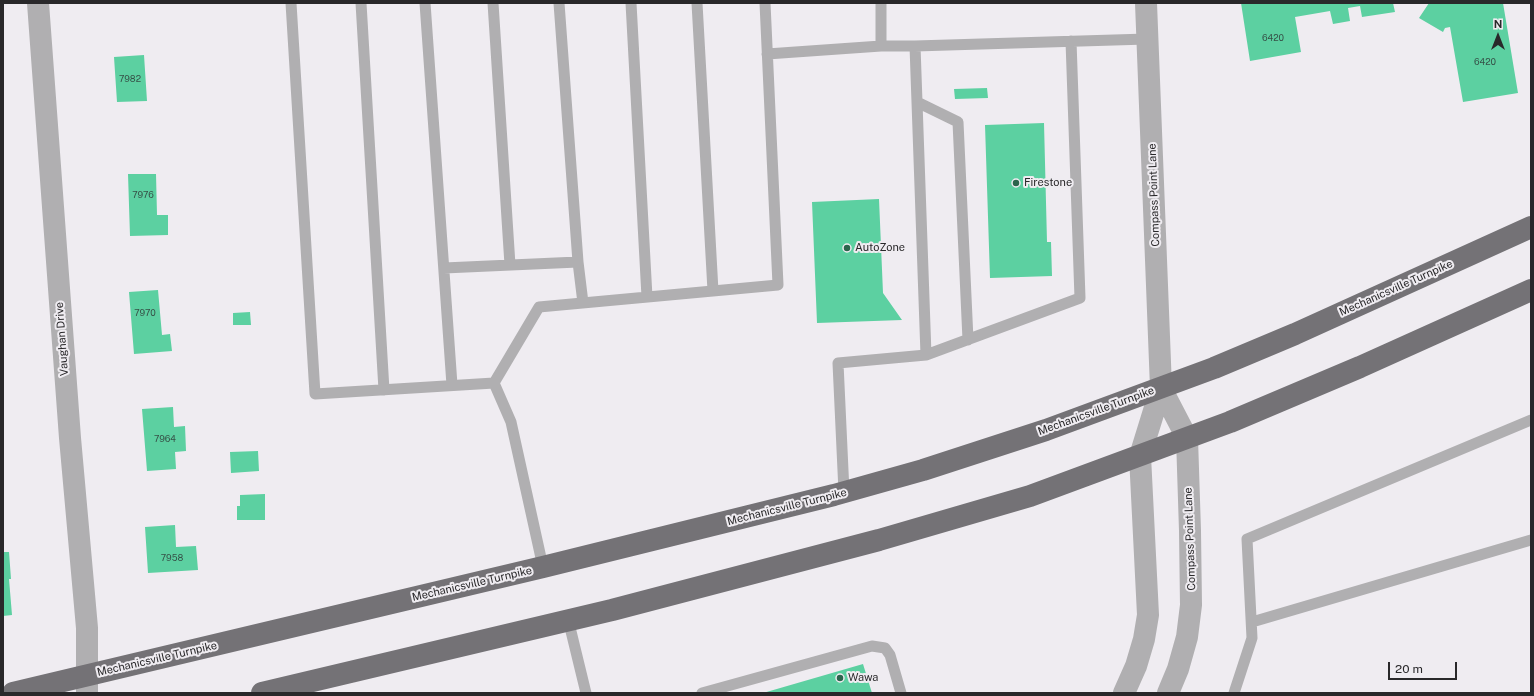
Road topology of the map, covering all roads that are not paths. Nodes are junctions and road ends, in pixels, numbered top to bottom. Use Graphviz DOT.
graph roads {
  1 [pos="38,3"];
  2 [pos="291,3"];
  3 [pos="361,3"];
  4 [pos="425,3"];
  5 [pos="492,3"];
  6 [pos="560,3"];
  7 [pos="631,3"];
  8 [pos="697,3"];
  9 [pos="764,3"];
  10 [pos="881,3"];
  11 [pos="1146,3"];
  12 [pos="1147,39"];
  13 [pos="1071,42"];
  14 [pos="881,46"];
  15 [pos="915,46"];
  16 [pos="767,54"];
  17 [pos="917,102"];
  18 [pos="1531,227"];
  19 [pos="578,262"];
  20 [pos="510,265"];
  21 [pos="444,268"];
  22 [pos="1531,290"];
  23 [pos="713,291"];
  24 [pos="647,297"];
  25 [pos="582,303"];
  26 [pos="968,340"];
  27 [pos="926,355"];
  28 [pos="494,383"];
  29 [pos="452,385"];
  30 [pos="1161,388"];
  31 [pos="384,390"];
  32 [pos="1531,420"];
  33 [pos="1186,438"];
  34 [pos="1140,456"];
  35 [pos="844,492"];
  36 [pos="1531,540"];
  37 [pos="543,567"];
  38 [pos="568,619"];
  39 [pos="1252,622"];
  40 [pos="87,684"];
  41 [pos="13,693"];
  42 [pos="262,693"];
  43 [pos="586,693"];
  44 [pos="702,693"];
  45 [pos="901,693"];
  46 [pos="1124,693"];
  47 [pos="1168,693"];
  48 [pos="1234,693"];
  1 -- 40 [label="street, Vaughan Drive"];
  2 -- 31 [label="lane"];
  3 -- 31 [label="lane"];
  4 -- 21 [label="lane"];
  5 -- 20 [label="lane"];
  6 -- 19 [label="lane"];
  7 -- 24 [label="lane"];
  8 -- 23 [label="lane"];
  9 -- 16 [label="lane"];
  10 -- 14 [label="lane"];
  11 -- 12 [label="street, Compass Point Lane"];
  12 -- 13 [label="lane"];
  12 -- 30 [label="street, Compass Point Lane"];
  13 -- 15 [label="lane"];
  13 -- 26 [label="lane"];
  14 -- 15 [label="lane"];
  14 -- 16 [label="lane"];
  15 -- 17 [label="lane"];
  16 -- 23 [label="lane"];
  17 -- 26 [label="lane"];
  17 -- 27 [label="lane"];
  18 -- 30 [label="highway, Mechanicsville Turnpike"];
  19 -- 20 [label="lane"];
  19 -- 25 [label="lane"];
  20 -- 21 [label="lane"];
  21 -- 29 [label="lane"];
  22 -- 33 [label="highway"];
  23 -- 24 [label="lane"];
  24 -- 25 [label="lane"];
  25 -- 28 [label="lane"];
  26 -- 27 [label="lane"];
  27 -- 35 [label="lane"];
  28 -- 29 [label="lane"];
  28 -- 37 [label="lane"];
  29 -- 31 [label="lane"];
  30 -- 33 [label="street, Compass Point Lane"];
  30 -- 34 [label="street, Compass Point Lane"];
  30 -- 35 [label="highway, Mechanicsville Turnpike"];
  32 -- 39 [label="lane"];
  33 -- 34 [label="highway"];
  33 -- 47 [label="street, Compass Point Lane"];
  34 -- 38 [label="highway"];
  34 -- 46 [label="street, Compass Point Lane"];
  35 -- 37 [label="highway, Mechanicsville Turnpike"];
  36 -- 39 [label="lane"];
  37 -- 40 [label="highway, Mechanicsville Turnpike"];
  38 -- 42 [label="highway"];
  38 -- 43 [label="lane"];
  39 -- 48 [label="lane"];
  40 -- 41 [label="highway, Mechanicsville Turnpike"];
  44 -- 45 [label="lane"];
}
